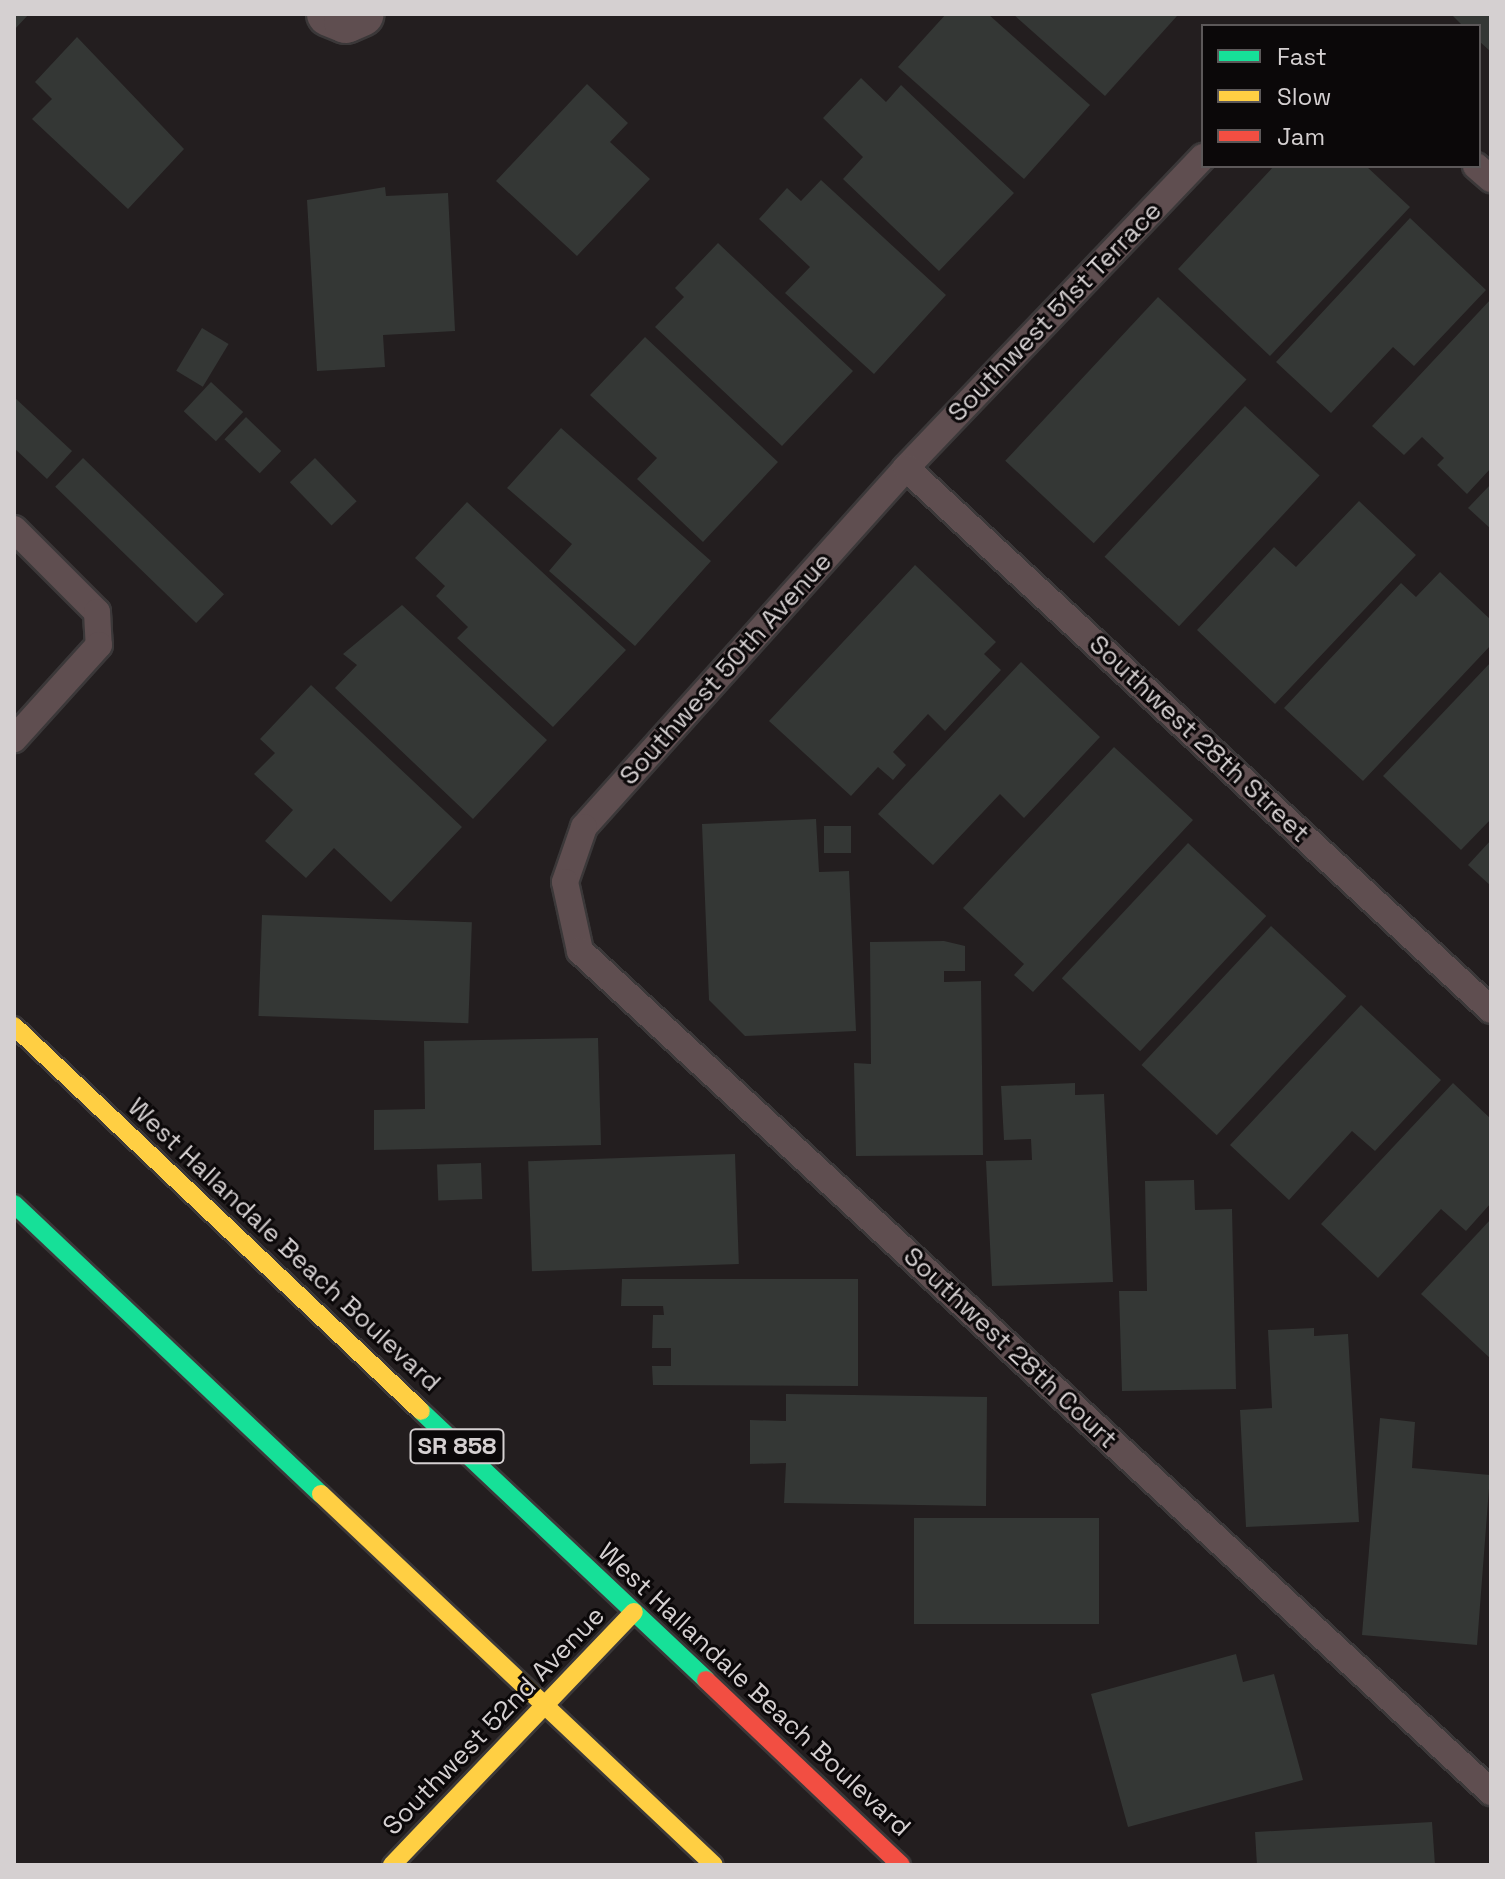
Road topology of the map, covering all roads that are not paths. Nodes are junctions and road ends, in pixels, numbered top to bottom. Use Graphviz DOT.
graph roads {
  1 [pos="1201,159"];
  2 [pos="906,468"];
  3 [pos="14,529"];
  4 [pos="14,739"];
  5 [pos="565,882"];
  6 [pos="1491,1010"];
  7 [pos="14,1026"];
  8 [pos="14,1204"];
  9 [pos="634,1612"];
  10 [pos="546,1703"];
  11 [pos="1491,1792"];
  12 [pos="392,1865"];
  13 [pos="714,1865"];
  14 [pos="901,1865"];
  1 -- 2 [label="lane, Southwest 51st Terrace"];
  2 -- 5 [label="lane, Southwest 50th Avenue"];
  2 -- 6 [label="lane, Southwest 28th Street"];
  3 -- 4 [label="lane"];
  5 -- 11 [label="lane, Southwest 28th Court"];
  7 -- 9 [label="main road, West Hallandale Beach Boulevard / SR 858"];
  8 -- 10 [label="main road"];
  9 -- 10 [label="main road, Southwest 52nd Avenue"];
  9 -- 14 [label="main road, West Hallandale Beach Boulevard / SR 858"];
  10 -- 12 [label="main road, Southwest 52nd Avenue"];
  10 -- 13 [label="main road"];
}
